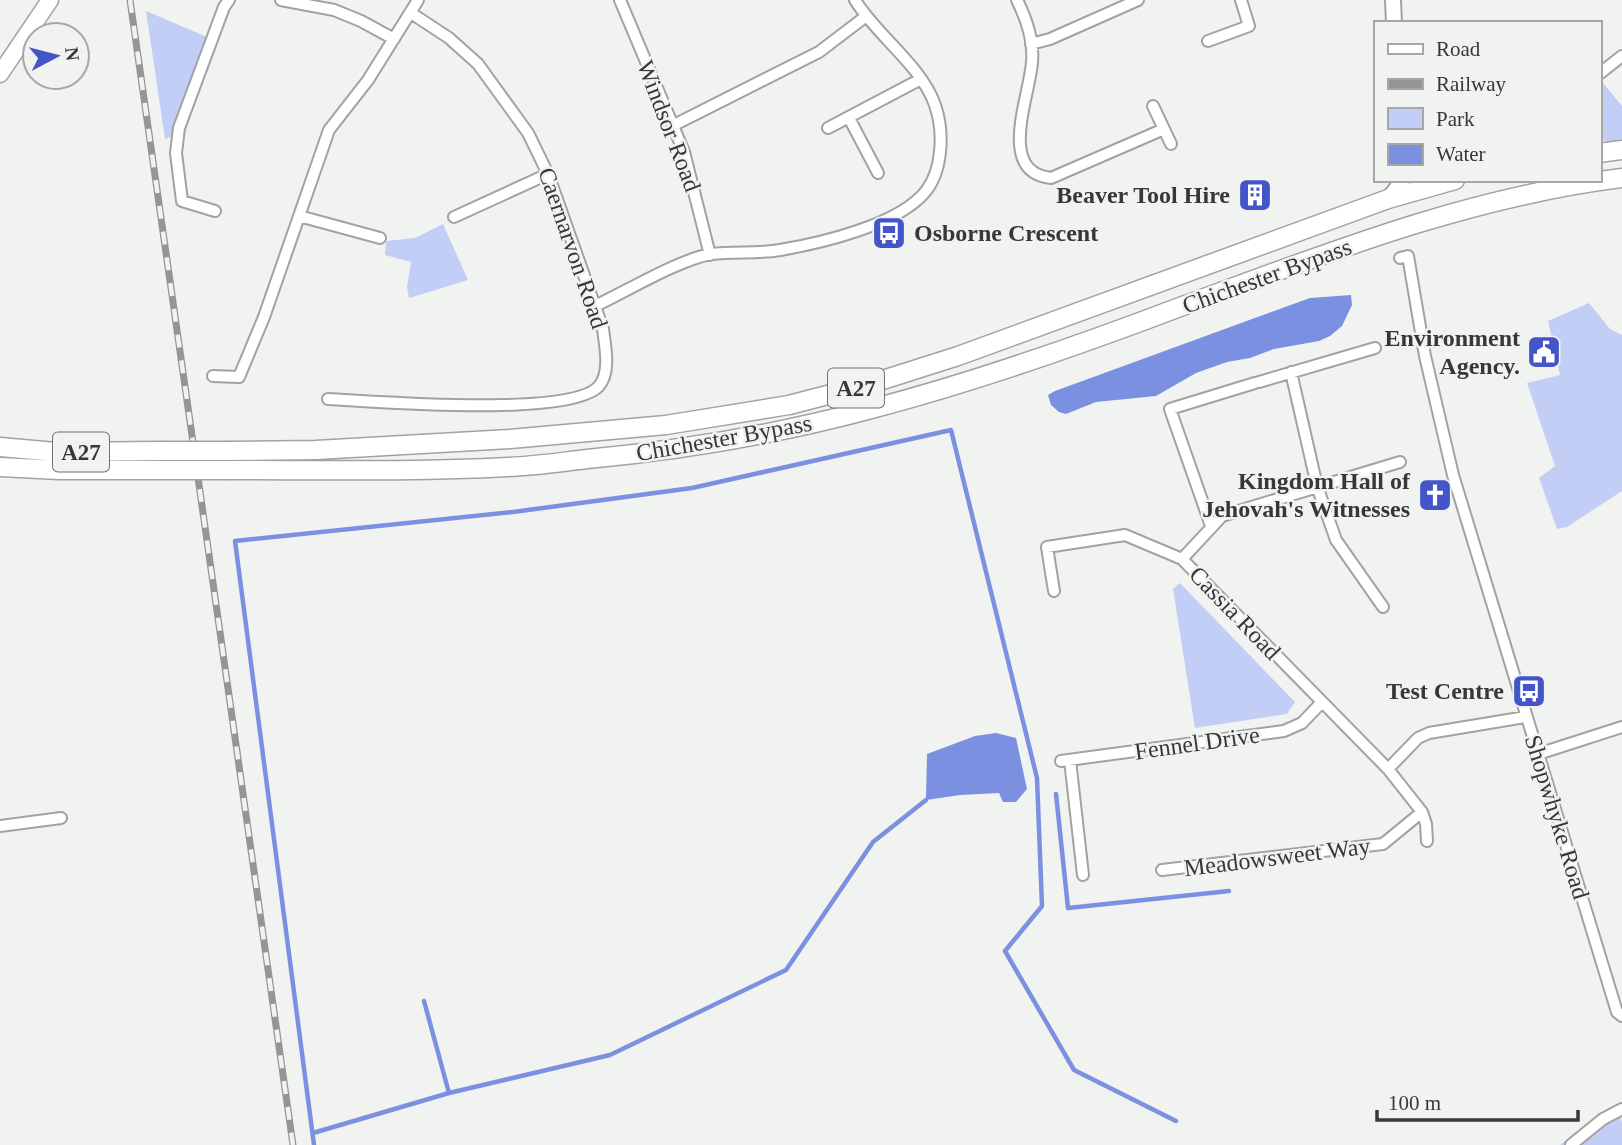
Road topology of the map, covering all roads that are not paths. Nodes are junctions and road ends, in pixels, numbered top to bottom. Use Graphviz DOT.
graph roads {
  1 [pos="50,0"];
  2 [pos="229,0"];
  3 [pos="281,0"];
  4 [pos="418,0"];
  5 [pos="620,0"];
  6 [pos="855,0"];
  7 [pos="1017,0"];
  8 [pos="1138,0"];
  9 [pos="1241,0"];
  10 [pos="1393,0"];
  11 [pos="335,5"];
  12 [pos="411,13"];
  13 [pos="865,18"];
  14 [pos="1394,21"];
  15 [pos="394,39"];
  16 [pos="1208,41"];
  17 [pos="1031,44"];
  18 [pos="1622,56"];
  19 [pos="1601,72"];
  20 [pos="0,74"];
  21 [pos="921,79"];
  22 [pos="1153,106"];
  23 [pos="849,118"];
  24 [pos="674,125"];
  25 [pos="828,128"];
  26 [pos="1164,129"];
  27 [pos="1171,144"];
  28 [pos="1622,150"];
  29 [pos="1601,153"];
  30 [pos="878,173"];
  31 [pos="548,174"];
  32 [pos="1622,178"];
  33 [pos="1601,181"];
  34 [pos="1401,182"];
  35 [pos="1439,182"];
  36 [pos="1590,182"];
  37 [pos="1388,199"];
  38 [pos="215,211"];
  39 [pos="299,216"];
  40 [pos="454,217"];
  41 [pos="380,238"];
  42 [pos="710,255"];
  43 [pos="1401,257"];
  44 [pos="595,306"];
  45 [pos="1374,348"];
  46 [pos="1291,372"];
  47 [pos="213,376"];
  48 [pos="328,399"];
  49 [pos="0,447"];
  50 [pos="1400,462"];
  51 [pos="0,467"];
  52 [pos="1317,486"];
  53 [pos="1211,526"];
  54 [pos="1182,559"];
  55 [pos="1054,591"];
  56 [pos="1383,607"];
  57 [pos="1322,702"];
  58 [pos="1527,717"];
  59 [pos="1622,727"];
  60 [pos="1538,754"];
  61 [pos="1388,769"];
  62 [pos="1422,812"];
  63 [pos="61,818"];
  64 [pos="0,826"];
  65 [pos="1427,841"];
  66 [pos="1162,870"];
  67 [pos="1083,875"];
  68 [pos="1622,1016"];
  69 [pos="1622,1109"];
  70 [pos="1571,1145"];
  1 -- 20 [label="main road"];
  2 -- 38 [label="street"];
  3 -- 11 [label="street"];
  4 -- 12 [label="street"];
  5 -- 24 [label="street, Windsor Road"];
  6 -- 13 [label="street"];
  7 -- 17 [label="street"];
  8 -- 17 [label="street"];
  9 -- 16 [label="street"];
  10 -- 14 [label="main road"];
  11 -- 15 [label="street"];
  12 -- 15 [label="street"];
  12 -- 31 [label="street, Caernarvon Road"];
  13 -- 21 [label="street"];
  13 -- 24 [label="street"];
  15 -- 39 [label="street"];
  17 -- 26 [label="street"];
  18 -- 19 [label="street"];
  21 -- 23 [label="street"];
  21 -- 42 [label="street"];
  22 -- 26 [label="street"];
  23 -- 25 [label="street"];
  23 -- 30 [label="street"];
  24 -- 42 [label="street, Windsor Road"];
  26 -- 27 [label="street"];
  28 -- 29 [label="highway"];
  31 -- 40 [label="street"];
  31 -- 44 [label="street, Caernarvon Road"];
  32 -- 33 [label="highway, Chichester Bypass / A27, bridge"];
  34 -- 37 [label="main road"];
  35 -- 37 [label="highway, Chichester Bypass / A27"];
  36 -- 51 [label="highway, Chichester Bypass / A27, bridge"];
  37 -- 49 [label="highway, Chichester Bypass / A27, bridge"];
  39 -- 41 [label="street"];
  39 -- 47 [label="street"];
  42 -- 44 [label="street"];
  43 -- 58 [label="street, Shopwhyke Road"];
  44 -- 48 [label="street, Caernarvon Road"];
  45 -- 46 [label="street"];
  46 -- 52 [label="street"];
  46 -- 53 [label="street"];
  50 -- 52 [label="street"];
  52 -- 53 [label="street"];
  52 -- 56 [label="street"];
  53 -- 54 [label="street"];
  54 -- 55 [label="street, Cassia Road"];
  54 -- 57 [label="street, Cassia Road"];
  57 -- 61 [label="street, Cassia Road"];
  57 -- 67 [label="street, Fennel Drive"];
  58 -- 60 [label="street, Shopwhyke Road"];
  58 -- 61 [label="street"];
  59 -- 60 [label="street"];
  60 -- 68 [label="street, Shopwhyke Road"];
  61 -- 62 [label="street, Cassia Road"];
  62 -- 65 [label="street, Cassia Road"];
  62 -- 66 [label="street, Meadowsweet Way"];
  63 -- 64 [label="street"];
  69 -- 70 [label="street"];
}
